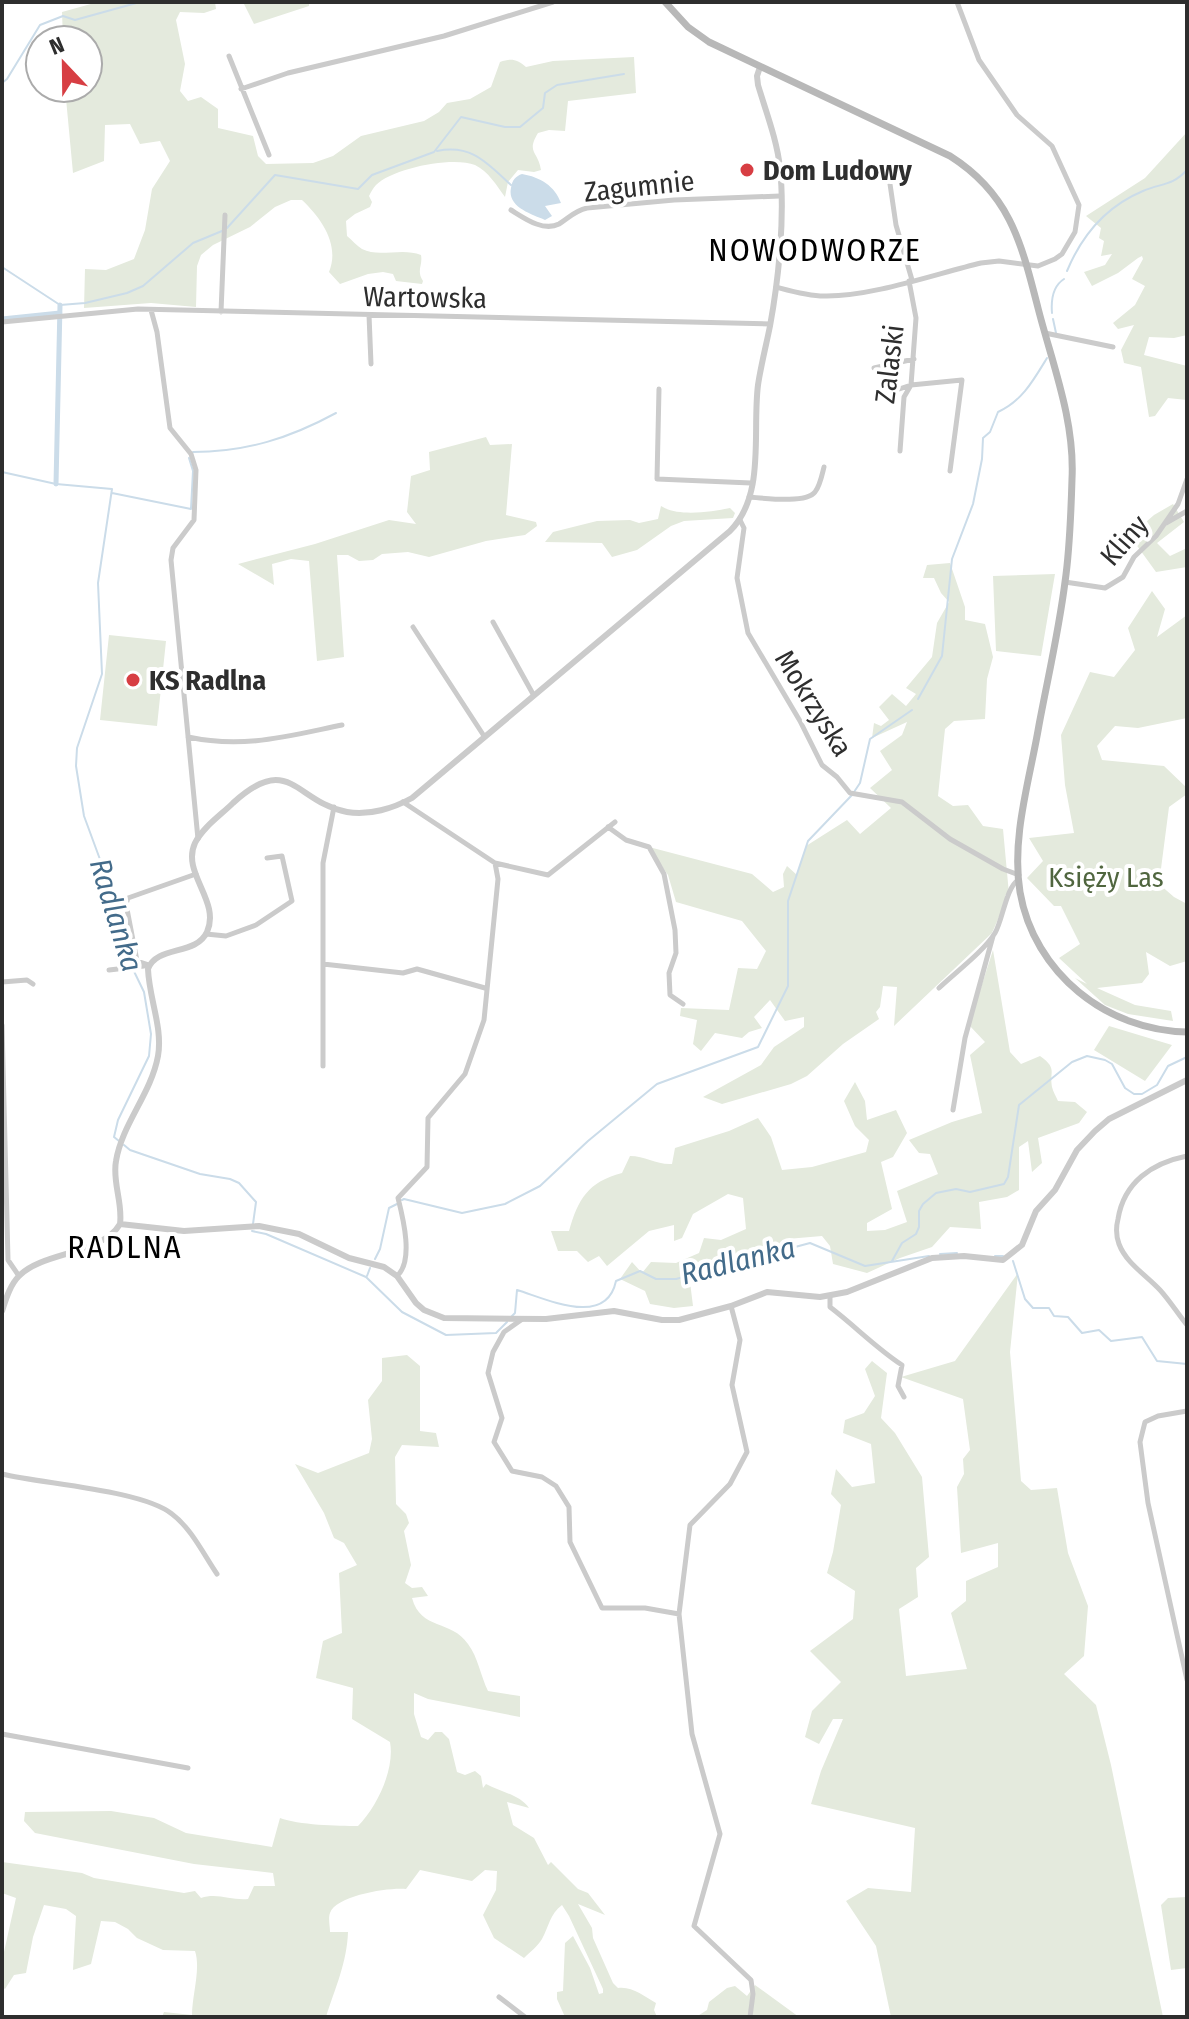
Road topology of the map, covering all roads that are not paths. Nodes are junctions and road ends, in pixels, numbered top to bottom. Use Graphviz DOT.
graph roads {
  1 [pos="553,2"];
  2 [pos="957,2"];
  3 [pos="666,3"];
  4 [pos="229,56"];
  5 [pos="760,67"];
  6 [pos="241,89"];
  7 [pos="269,155"];
  8 [pos="890,184"];
  9 [pos="780,196"];
  10 [pos="511,210"];
  11 [pos="225,215"];
  12 [pos="1027,266"];
  13 [pos="910,281"];
  14 [pos="776,287"];
  15 [pos="151,310"];
  16 [pos="221,312"];
  17 [pos="369,315"];
  18 [pos="2,322"];
  19 [pos="770,324"];
  20 [pos="1044,333"];
  21 [pos="1113,347"];
  22 [pos="914,359"];
  23 [pos="371,364"];
  24 [pos="874,368"];
  25 [pos="911,385"];
  26 [pos="659,389"];
  27 [pos="876,397"];
  28 [pos="900,451"];
  29 [pos="824,467"];
  30 [pos="950,471"];
  31 [pos="1187,479"];
  32 [pos="751,483"];
  33 [pos="749,497"];
  34 [pos="1187,511"];
  35 [pos="740,520"];
  36 [pos="1165,523"];
  37 [pos="1065,582"];
  38 [pos="493,622"];
  39 [pos="413,627"];
  40 [pos="533,694"];
  41 [pos="342,725"];
  42 [pos="484,736"];
  43 [pos="188,737"];
  44 [pos="403,802"];
  45 [pos="334,807"];
  46 [pos="615,822"];
  47 [pos="608,827"];
  48 [pos="198,839"];
  49 [pos="267,858"];
  50 [pos="495,863"];
  51 [pos="196,874"];
  52 [pos="1019,877"];
  53 [pos="206,934"];
  54 [pos="993,936"];
  55 [pos="323,964"];
  56 [pos="149,965"];
  57 [pos="109,970"];
  58 [pos="2,982"];
  59 [pos="33,984"];
  60 [pos="485,988"];
  61 [pos="939,988"];
  62 [pos="683,1004"];
  63 [pos="2,1025"];
  64 [pos="1187,1032"];
  65 [pos="323,1066"];
  66 [pos="1187,1080"];
  67 [pos="953,1110"];
  68 [pos="4,1147"];
  69 [pos="1187,1156"];
  70 [pos="120,1224"];
  71 [pos="19,1276"];
  72 [pos="397,1276"];
  73 [pos="830,1296"];
  74 [pos="731,1306"];
  75 [pos="2,1309"];
  76 [pos="518,1319"];
  77 [pos="1187,1325"];
  78 [pos="904,1397"];
  79 [pos="1187,1411"];
  80 [pos="2,1474"];
  81 [pos="217,1574"];
  82 [pos="679,1614"];
  83 [pos="1187,1680"];
  84 [pos="2,1734"];
  85 [pos="188,1768"];
  86 [pos="499,1997"];
  87 [pos="525,2017"];
  88 [pos="750,2017"];
  1 -- 6 [label="street"];
  2 -- 12 [label="street"];
  3 -- 5 [label="main road"];
  4 -- 6 [label="street"];
  5 -- 9 [label="street"];
  5 -- 12 [label="main road"];
  6 -- 7 [label="street"];
  8 -- 13 [label="street, Zalaski"];
  9 -- 10 [label="street, Zagumnie"];
  9 -- 14 [label="street"];
  11 -- 16 [label="street"];
  12 -- 13 [label="street"];
  12 -- 20 [label="main road"];
  13 -- 14 [label="street"];
  13 -- 22 [label="street, Zalaski"];
  14 -- 19 [label="street"];
  15 -- 16 [label="street, Wartowska"];
  15 -- 18 [label="street, Wartowska"];
  15 -- 43 [label="street"];
  16 -- 17 [label="street, Wartowska"];
  17 -- 19 [label="street, Wartowska"];
  17 -- 23 [label="street"];
  19 -- 32 [label="street"];
  20 -- 21 [label="street"];
  20 -- 37 [label="main road"];
  22 -- 24 [label="street"];
  22 -- 25 [label="street, Zalaski"];
  25 -- 27 [label="street"];
  25 -- 28 [label="street, Zalaski"];
  25 -- 30 [label="street"];
  26 -- 32 [label="street"];
  29 -- 33 [label="street"];
  31 -- 36 [label="street, Kliny"];
  32 -- 33 [label="street"];
  33 -- 35 [label="street"];
  34 -- 36 [label="street"];
  35 -- 40 [label="street"];
  35 -- 52 [label="street, Mokrzyska"];
  36 -- 37 [label="street, Kliny"];
  37 -- 52 [label="main road"];
  38 -- 40 [label="street"];
  39 -- 42 [label="street"];
  40 -- 42 [label="street"];
  41 -- 43 [label="street"];
  42 -- 44 [label="street"];
  43 -- 48 [label="street"];
  44 -- 45 [label="street"];
  44 -- 50 [label="street"];
  45 -- 48 [label="street"];
  45 -- 55 [label="street"];
  46 -- 47 [label="street"];
  47 -- 50 [label="street"];
  47 -- 62 [label="street"];
  48 -- 51 [label="street"];
  49 -- 53 [label="street"];
  50 -- 60 [label="street"];
  51 -- 53 [label="street"];
  51 -- 56 [label="street"];
  52 -- 54 [label="street"];
  52 -- 64 [label="main road"];
  53 -- 56 [label="street"];
  54 -- 61 [label="street"];
  54 -- 67 [label="street"];
  55 -- 60 [label="street"];
  55 -- 65 [label="street"];
  56 -- 57 [label="street"];
  56 -- 70 [label="street"];
  58 -- 59 [label="street"];
  60 -- 72 [label="street"];
  63 -- 68 [label="street"];
  66 -- 73 [label="street"];
  68 -- 71 [label="street"];
  69 -- 77 [label="street"];
  70 -- 71 [label="street"];
  70 -- 72 [label="street"];
  71 -- 75 [label="street"];
  72 -- 76 [label="street"];
  73 -- 74 [label="street"];
  73 -- 78 [label="street"];
  74 -- 76 [label="street"];
  74 -- 82 [label="street"];
  76 -- 82 [label="street"];
  79 -- 83 [label="street"];
  80 -- 81 [label="street"];
  82 -- 88 [label="street"];
  84 -- 85 [label="street"];
  86 -- 87 [label="street"];
}
